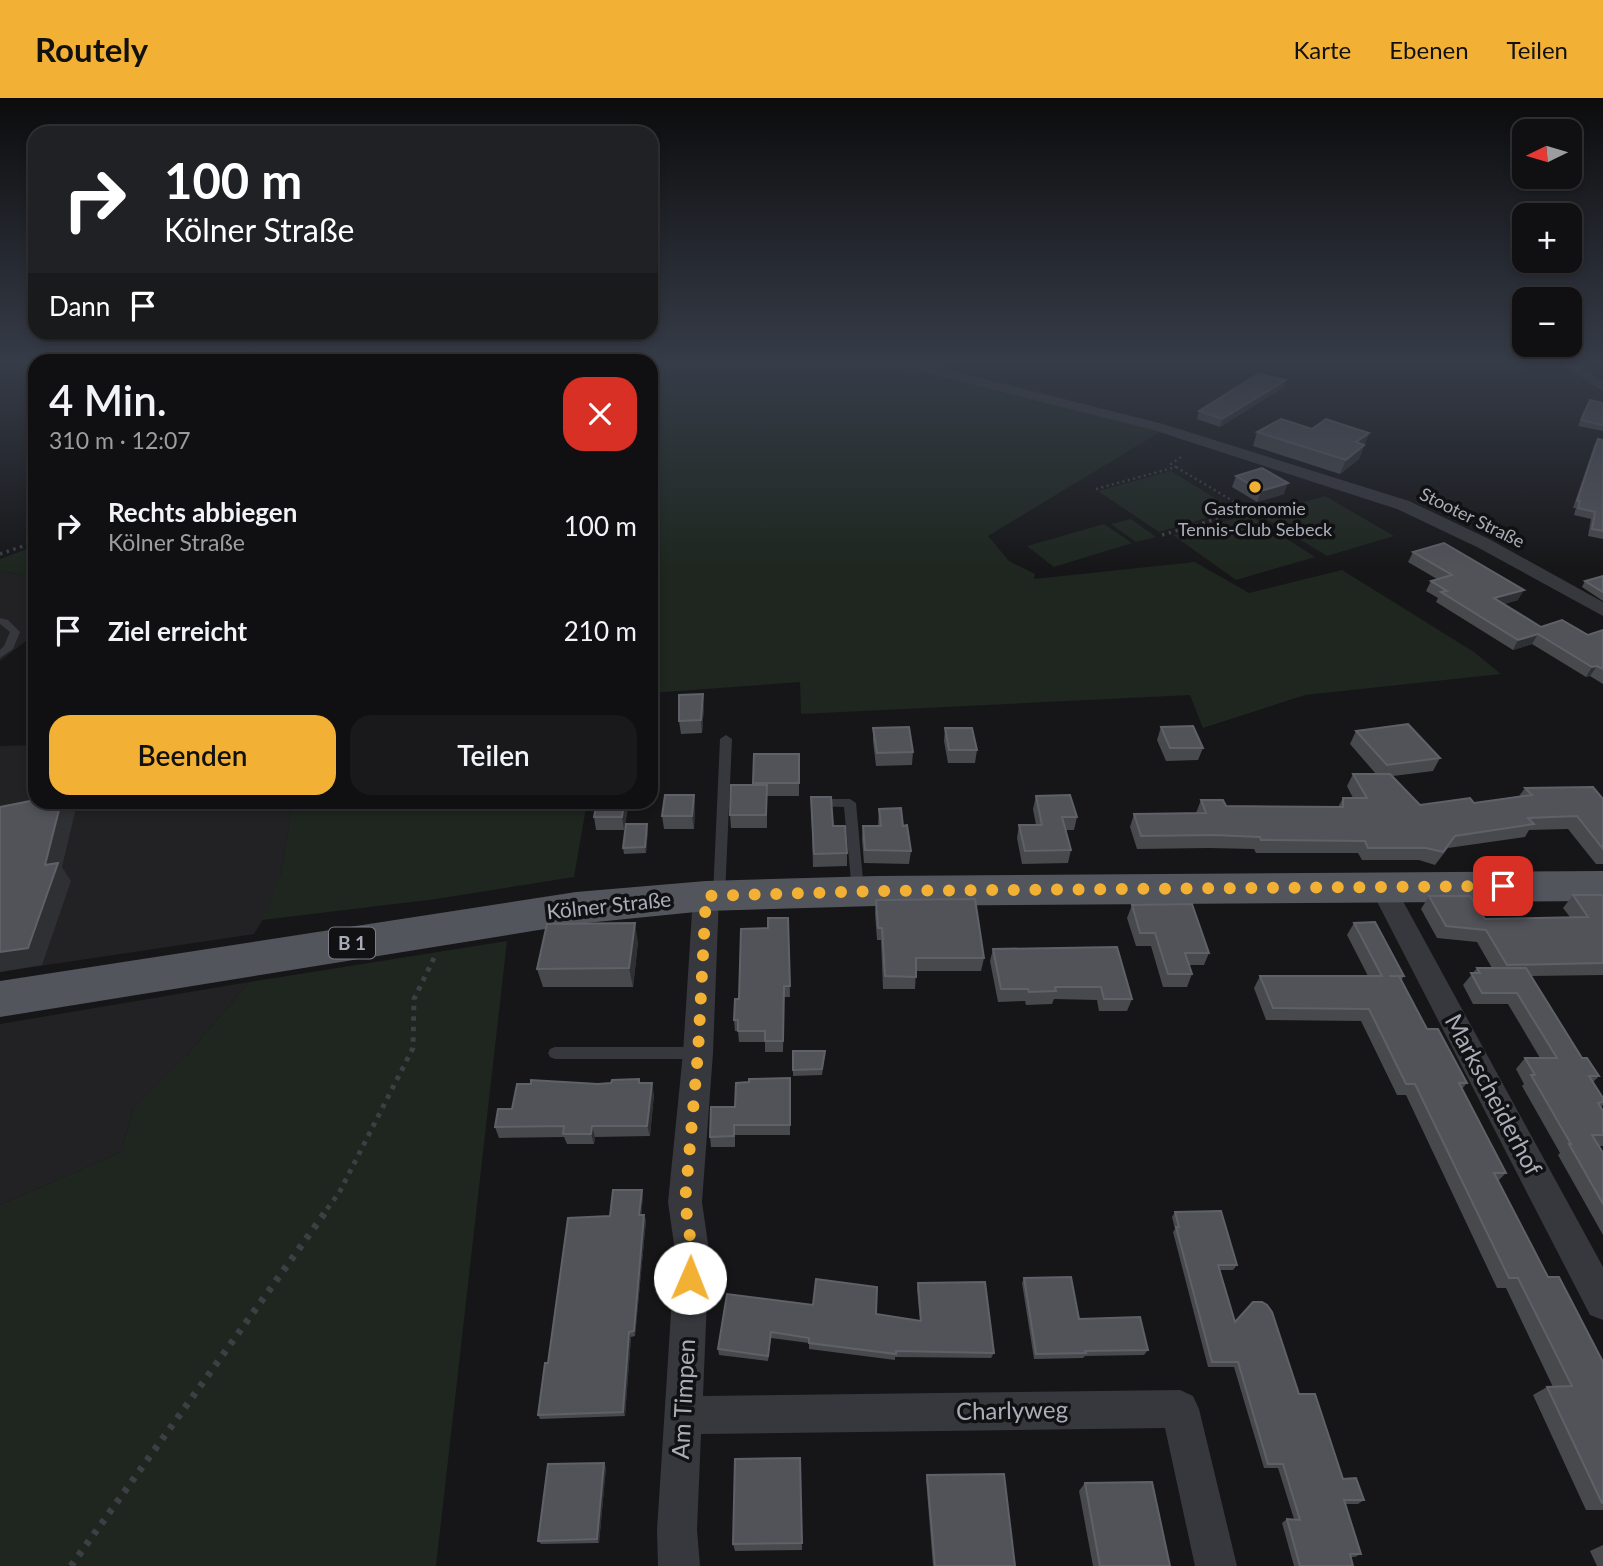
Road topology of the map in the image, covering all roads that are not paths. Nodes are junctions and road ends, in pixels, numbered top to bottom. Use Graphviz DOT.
graph roads {
  1 [pos="1177,434"];
  2 [pos="1603,610"];
  3 [pos="0,621"];
  4 [pos="0,655"];
  5 [pos="726,739"];
  6 [pos="814,803"];
  7 [pos="1603,886"];
  8 [pos="1383,888"];
  9 [pos="858,891"];
  10 [pos="713,896"];
  11 [pos="0,999"];
  12 [pos="555,1053"];
  13 [pos="698,1053"];
  14 [pos="1603,1302"];
  15 [pos="682,1415"];
  16 [pos="679,1566"];
  17 [pos="1216,1566"];
  1 -- 2 [label="street, Stooter Straße"];
  3 -- 4 [label="lane"];
  5 -- 10 [label="lane"];
  6 -- 9 [label="lane"];
  7 -- 8 [label="main road, Kölner Straße / B 1"];
  8 -- 9 [label="main road, Kölner Straße / B 1"];
  8 -- 14 [label="street, Markscheiderhof"];
  9 -- 10 [label="main road, Kölner Straße / B 1"];
  10 -- 11 [label="main road, Kölner Straße / B 1"];
  10 -- 13 [label="street, Am Timpen"];
  12 -- 13 [label="lane"];
  13 -- 15 [label="street, Am Timpen"];
  15 -- 16 [label="street, Am Timpen"];
  15 -- 17 [label="street, Charlyweg"];
}
